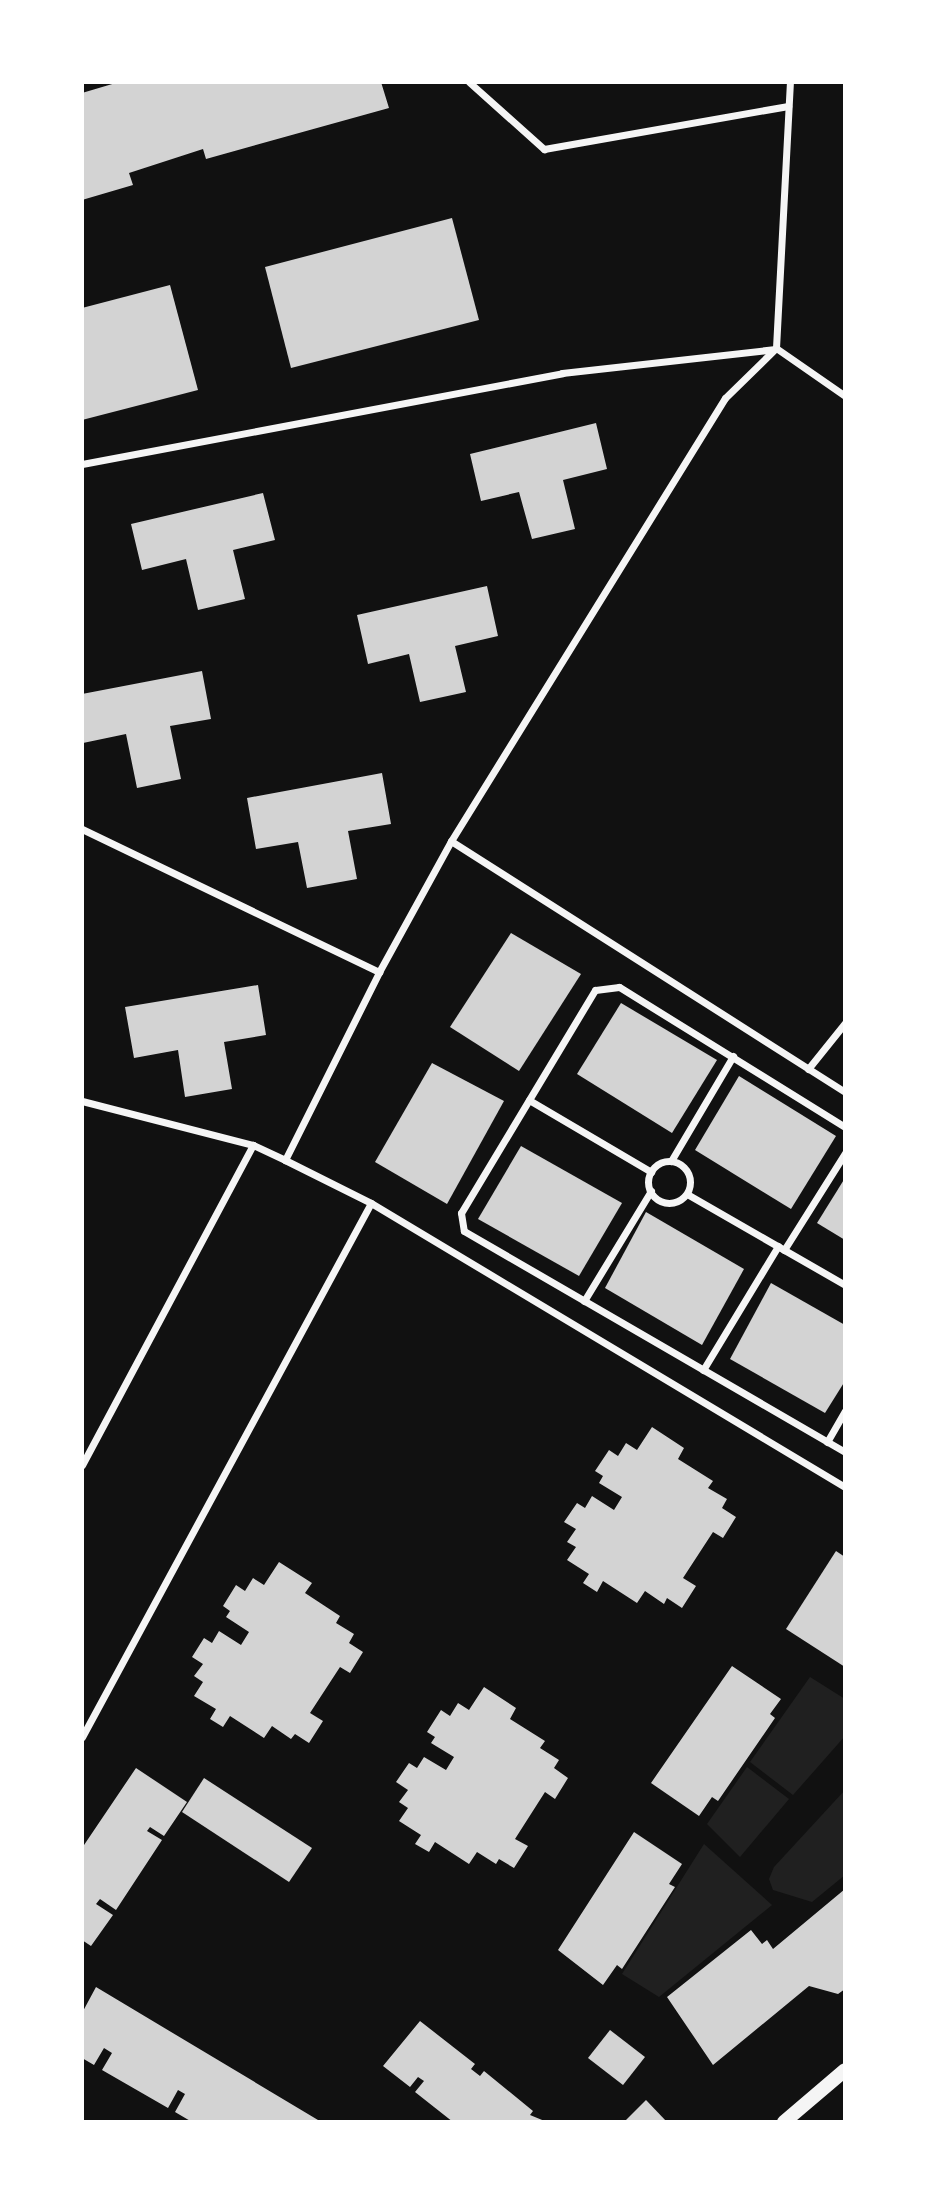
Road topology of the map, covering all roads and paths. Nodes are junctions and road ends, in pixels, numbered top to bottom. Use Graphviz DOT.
graph roads {
  1 [pos="469,82"];
  2 [pos="790,82"];
  3 [pos="788,106"];
  4 [pos="776,348"];
  5 [pos="845,396"];
  6 [pos="82,464"];
  7 [pos="82,829"];
  8 [pos="452,841"];
  9 [pos="379,972"];
  10 [pos="845,1023"];
  11 [pos="733,1056"];
  12 [pos="808,1069"];
  13 [pos="845,1092"];
  14 [pos="529,1100"];
  15 [pos="82,1101"];
  16 [pos="845,1127"];
  17 [pos="253,1146"];
  18 [pos="845,1153"];
  19 [pos="285,1160"];
  20 [pos="671,1161"];
  21 [pos="650,1172"];
  22 [pos="650,1191"];
  23 [pos="687,1194"];
  24 [pos="371,1203"];
  25 [pos="781,1248"];
  26 [pos="845,1285"];
  27 [pos="584,1301"];
  28 [pos="703,1370"];
  29 [pos="845,1411"];
  30 [pos="827,1442"];
  31 [pos="845,1452"];
  32 [pos="82,1465"];
  33 [pos="845,1487"];
  34 [pos="82,1737"];
  35 [pos="845,2070"];
  36 [pos="784,2122"];
  1 -- 3 [label="street"];
  2 -- 3 [label="street"];
  3 -- 4 [label="street"];
  4 -- 5 [label="street"];
  4 -- 6 [label="street"];
  4 -- 8 [label="street"];
  7 -- 9 [label="street"];
  8 -- 9 [label="street"];
  8 -- 12 [label="street"];
  9 -- 19 [label="street"];
  10 -- 12 [label="street"];
  11 -- 14 [label="street"];
  11 -- 16 [label="street"];
  11 -- 20 [label="street"];
  12 -- 13 [label="street"];
  14 -- 21 [label="street"];
  14 -- 27 [label="street"];
  15 -- 17 [label="street"];
  17 -- 19 [label="street"];
  17 -- 32 [label="street"];
  18 -- 25 [label="street"];
  19 -- 24 [label="street"];
  20 -- 21 [label="street"];
  20 -- 23 [label="street"];
  21 -- 22 [label="street"];
  22 -- 23 [label="street"];
  22 -- 27 [label="street"];
  23 -- 25 [label="street"];
  24 -- 33 [label="street"];
  24 -- 34 [label="street"];
  25 -- 26 [label="street"];
  25 -- 28 [label="street"];
  27 -- 28 [label="street"];
  28 -- 30 [label="street"];
  29 -- 30 [label="street"];
  30 -- 31 [label="street"];
  35 -- 36 [label="main road"];
}
